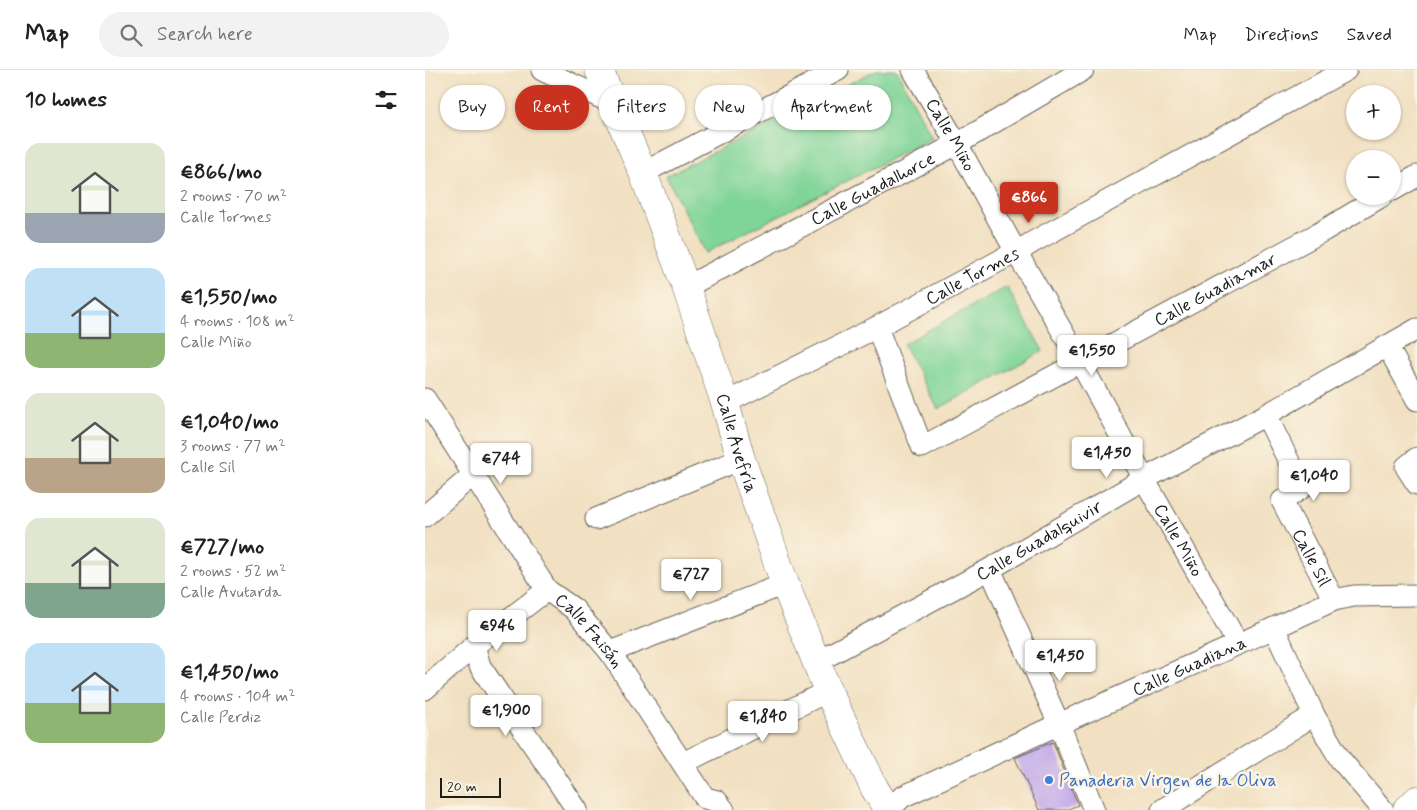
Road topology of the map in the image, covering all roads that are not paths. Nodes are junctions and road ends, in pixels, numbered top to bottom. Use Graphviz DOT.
graph roads {
  1 [pos="542,70"];
  2 [pos="599,70"];
  3 [pos="838,70"];
  4 [pos="913,70"];
  5 [pos="1083,70"];
  6 [pos="1346,70"];
  7 [pos="605,85"];
  8 [pos="599,97"];
  9 [pos="624,130"];
  10 [pos="957,144"];
  11 [pos="643,173"];
  12 [pos="1417,176"];
  13 [pos="1401,185"];
  14 [pos="1367,205"];
  15 [pos="1017,252"];
  16 [pos="686,288"];
  17 [pos="877,326"];
  18 [pos="1417,329"];
  19 [pos="1387,346"];
  20 [pos="1080,362"];
  21 [pos="425,399"];
  22 [pos="1417,400"];
  23 [pos="725,403"];
  24 [pos="1266,415"];
  25 [pos="1417,458"];
  26 [pos="741,459"];
  27 [pos="473,474"];
  28 [pos="1144,479"];
  29 [pos="1417,484"];
  30 [pos="425,516"];
  31 [pos="596,519"];
  32 [pos="990,569"];
  33 [pos="785,584"];
  34 [pos="547,590"];
  35 [pos="1417,595"];
  36 [pos="1334,600"];
  37 [pos="1274,628"];
  38 [pos="1238,644"];
  39 [pos="474,646"];
  40 [pos="611,652"];
  41 [pos="816,662"];
  42 [pos="425,689"];
  43 [pos="828,691"];
  44 [pos="1314,715"];
  45 [pos="1059,724"];
  46 [pos="683,763"];
  47 [pos="1417,800"];
  48 [pos="721,806"];
  49 [pos="577,810"];
  50 [pos="889,810"];
  51 [pos="1094,810"];
  52 [pos="1162,810"];
  53 [pos="1383,810"];
  54 [pos="1407,810"];
  1 -- 8 [label="street"];
  2 -- 7 [label="street, Calle Avefría"];
  3 -- 11 [label="street"];
  4 -- 10 [label="street, Calle Miño"];
  5 -- 10 [label="street, Calle Guadalhorce"];
  6 -- 15 [label="street, Calle Tormes"];
  9 -- 11 [label="street, Calle Avefría"];
  10 -- 15 [label="street, Calle Miño"];
  10 -- 16 [label="street, Calle Guadalhorce"];
  11 -- 16 [label="street, Calle Avefría"];
  12 -- 13 [label="street"];
  14 -- 20 [label="street, Calle Guadiamar"];
  15 -- 17 [label="street, Calle Tormes"];
  15 -- 20 [label="street, Calle Miño"];
  16 -- 23 [label="street, Calle Avefría"];
  17 -- 20 [label="street, Calle Guadiamar"];
  17 -- 23 [label="street, Calle Tormes"];
  18 -- 19 [label="street, Calle Guadalquivir"];
  19 -- 22 [label="street"];
  19 -- 24 [label="street, Calle Guadalquivir"];
  20 -- 28 [label="street, Calle Miño"];
  21 -- 27 [label="street, Calle Faisán"];
  23 -- 26 [label="street, Calle Avefría"];
  24 -- 28 [label="street, Calle Guadalquivir"];
  24 -- 36 [label="street, Calle Sil"];
  25 -- 29 [label="street"];
  26 -- 31 [label="street"];
  26 -- 33 [label="street, Calle Avefría"];
  27 -- 30 [label="street"];
  27 -- 34 [label="street, Calle Faisán"];
  28 -- 32 [label="street, Calle Guadalquivir"];
  28 -- 38 [label="street, Calle Miño"];
  32 -- 41 [label="street, Calle Guadalquivir"];
  32 -- 45 [label="street"];
  33 -- 40 [label="street"];
  33 -- 41 [label="street, Calle Avefría"];
  34 -- 39 [label="street"];
  34 -- 40 [label="street, Calle Faisán"];
  35 -- 36 [label="street, Calle Guadiana"];
  36 -- 37 [label="street, Calle Guadiana"];
  37 -- 38 [label="street, Calle Guadiana"];
  37 -- 44 [label="street"];
  38 -- 45 [label="street, Calle Guadiana"];
  39 -- 42 [label="street"];
  39 -- 49 [label="street"];
  40 -- 46 [label="street, Calle Faisán"];
  41 -- 43 [label="street, Calle Avefría"];
  43 -- 46 [label="street"];
  43 -- 50 [label="street, Calle Avefría"];
  44 -- 52 [label="street"];
  44 -- 53 [label="street"];
  45 -- 50 [label="street, Calle Guadiana"];
  45 -- 51 [label="street"];
  46 -- 48 [label="street, Calle Faisán"];
  47 -- 54 [label="street"];
}
